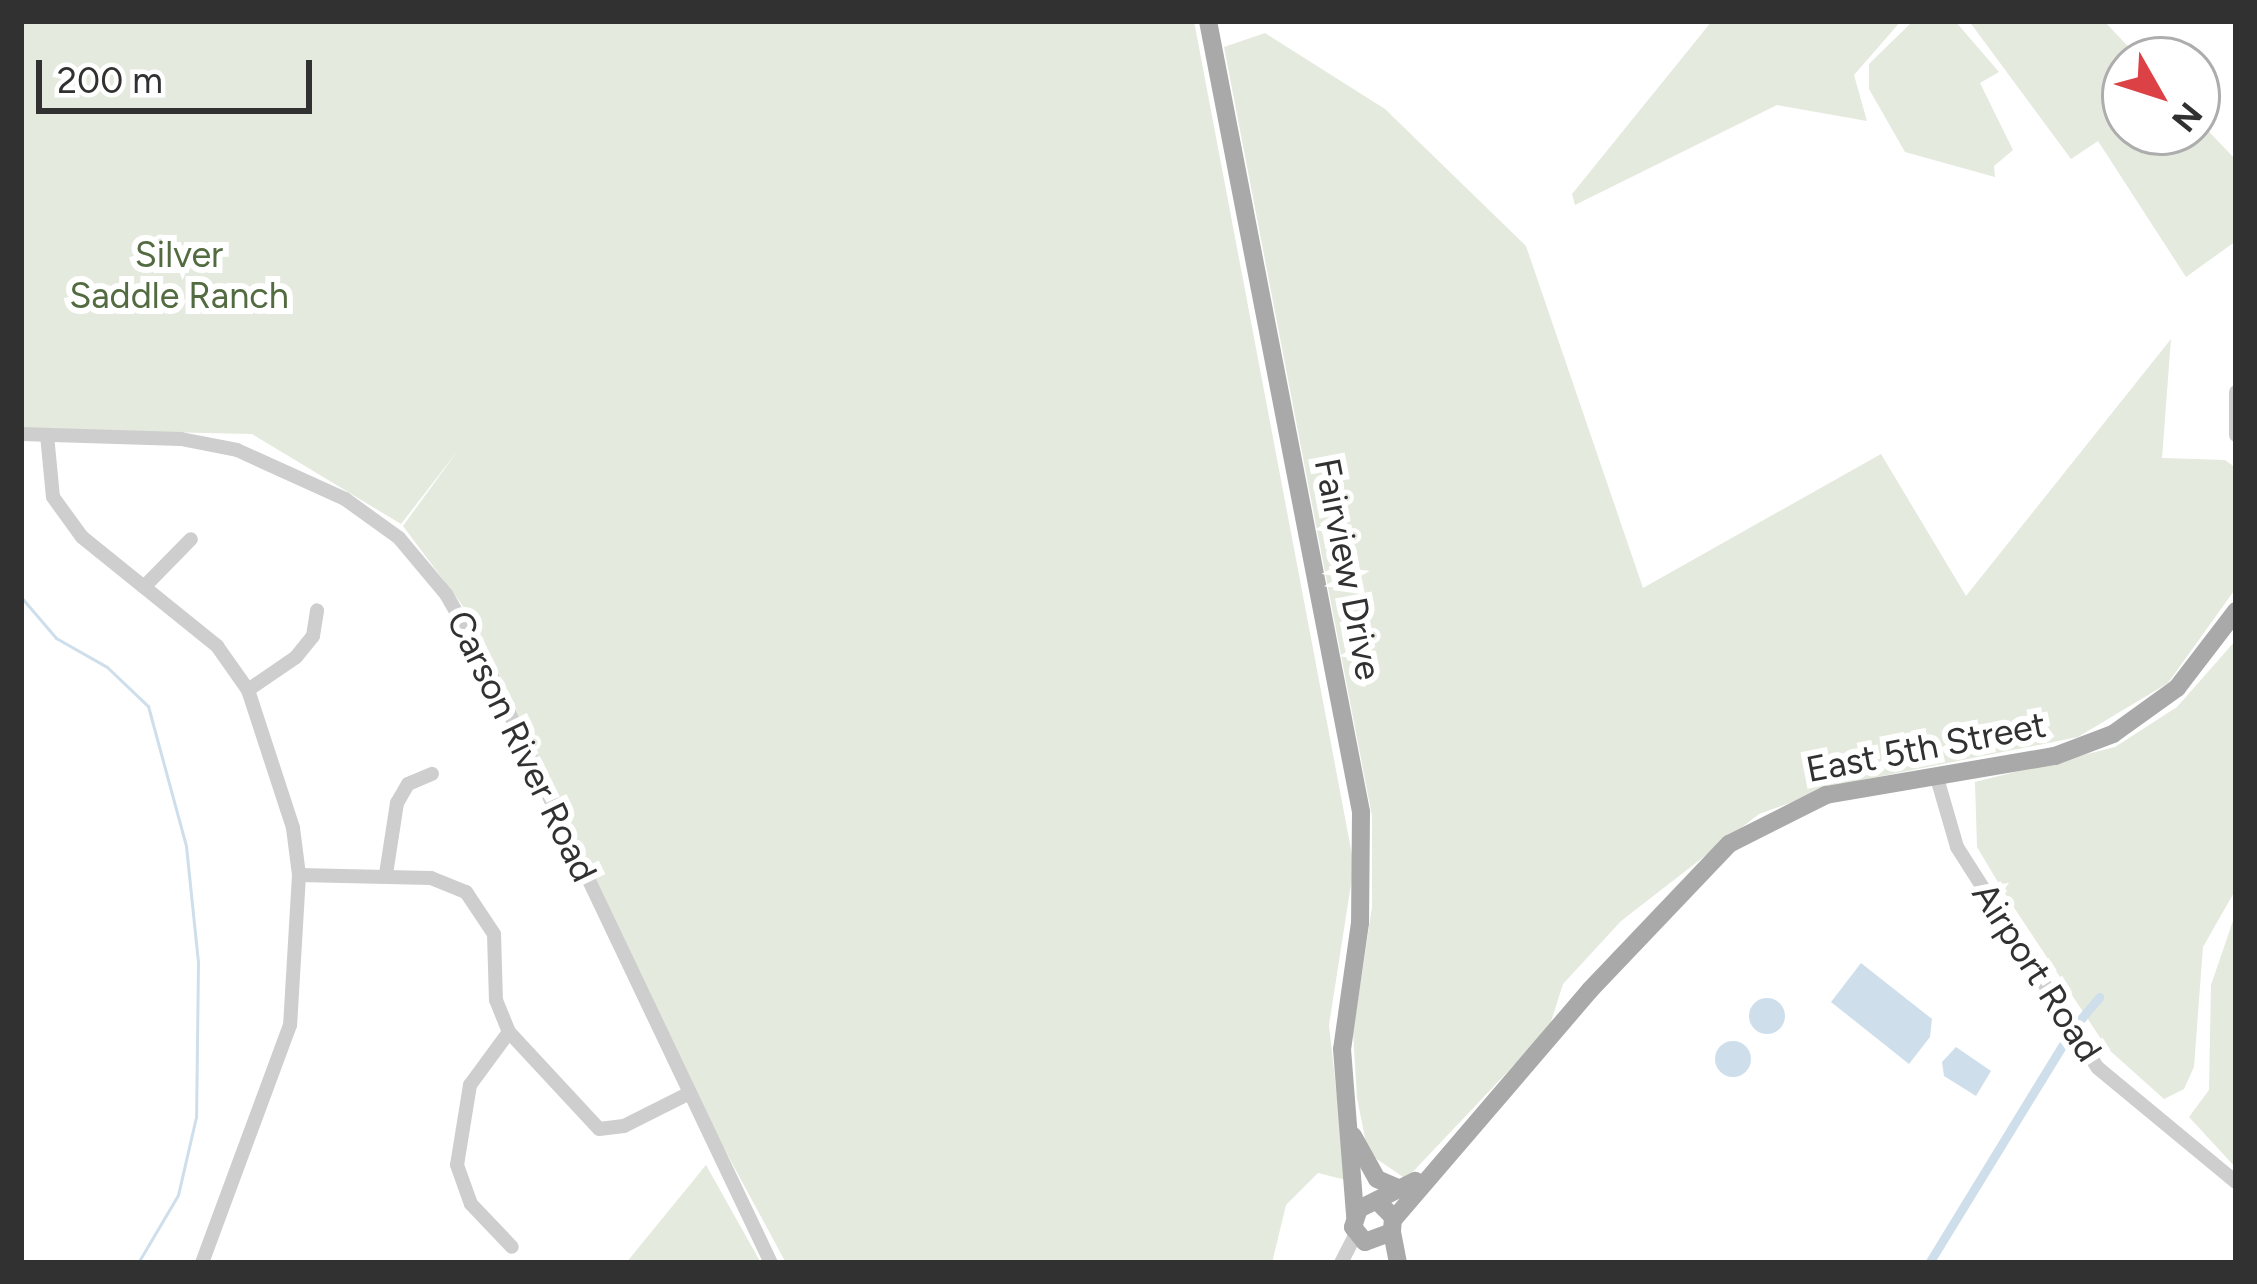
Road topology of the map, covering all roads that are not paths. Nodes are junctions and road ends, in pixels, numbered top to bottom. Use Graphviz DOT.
graph roads {
  1 [pos="1208,21"];
  2 [pos="2236,392"];
  3 [pos="21,434"];
  4 [pos="47,435"];
  5 [pos="2236,435"];
  6 [pos="191,538"];
  7 [pos="144,587"];
  8 [pos="317,610"];
  9 [pos="2236,611"];
  10 [pos="248,690"];
  11 [pos="432,774"];
  12 [pos="1937,778"];
  13 [pos="386,874"];
  14 [pos="299,875"];
  15 [pos="509,1032"];
  16 [pos="686,1095"];
  17 [pos="1348,1129"];
  18 [pos="1435,1165"];
  19 [pos="2236,1182"];
  20 [pos="1403,1190"];
  21 [pos="1376,1204"];
  22 [pos="1374,1232"];
  23 [pos="512,1247"];
  24 [pos="208,1261"];
  25 [pos="770,1263"];
  26 [pos="1341,1263"];
  27 [pos="1353,1263"];
  28 [pos="1387,1263"];
  29 [pos="1397,1263"];
  1 -- 17 [label="main road, Fairview Drive"];
  2 -- 5 [label="street"];
  3 -- 4 [label="street, Carson River Road"];
  4 -- 7 [label="street"];
  4 -- 16 [label="street, Carson River Road"];
  6 -- 7 [label="street"];
  7 -- 10 [label="street"];
  8 -- 10 [label="street"];
  9 -- 12 [label="main road, East 5th Street"];
  10 -- 14 [label="street"];
  11 -- 13 [label="street"];
  12 -- 18 [label="main road, East 5th Street"];
  12 -- 19 [label="street, Airport Road"];
  13 -- 14 [label="street"];
  13 -- 15 [label="street"];
  14 -- 24 [label="street"];
  15 -- 16 [label="street"];
  15 -- 23 [label="street"];
  16 -- 25 [label="street, Carson River Road"];
  17 -- 20 [label="main road"];
  17 -- 21 [label="main road, Fairview Drive"];
  17 -- 22 [label="main road, Fairview Drive"];
  18 -- 20 [label="main road, East 5th Street"];
  18 -- 22 [label="main road, East 5th Street"];
  20 -- 21 [label="main road, East 5th Street"];
  21 -- 22 [label="main road"];
  22 -- 26 [label="street, East 5th Street"];
  22 -- 27 [label="street, East 5th Street"];
  22 -- 28 [label="main road, Fairview Drive"];
  22 -- 29 [label="main road, Fairview Drive"];
}
